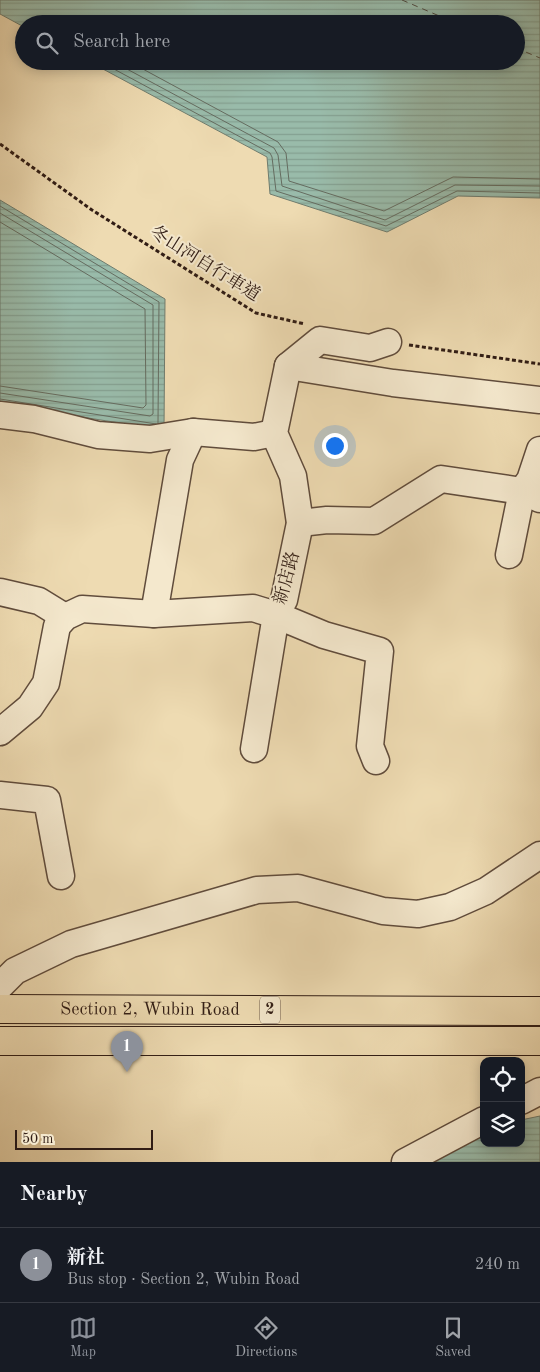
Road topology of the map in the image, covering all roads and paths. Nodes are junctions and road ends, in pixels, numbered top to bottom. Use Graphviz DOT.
graph roads {
  1 [pos="0,144"];
  2 [pos="313,326"];
  3 [pos="388,342"];
  4 [pos="540,364"];
  5 [pos="288,366"];
  6 [pos="540,400"];
  7 [pos="0,415"];
  8 [pos="193,432"];
  9 [pos="274,433"];
  10 [pos="540,450"];
  11 [pos="531,495"];
  12 [pos="300,523"];
  13 [pos="509,555"];
  14 [pos="0,592"];
  15 [pos="154,614"];
  16 [pos="276,615"];
  17 [pos="65,617"];
  18 [pos="0,732"];
  19 [pos="254,750"];
  20 [pos="376,761"];
  21 [pos="0,795"];
  22 [pos="540,855"];
  23 [pos="61,876"];
  24 [pos="0,986"];
  25 [pos="0,1009"];
  26 [pos="540,1011"];
  27 [pos="540,1041"];
  28 [pos="0,1042"];
  29 [pos="540,1091"];
  30 [pos="525,1098"];
  31 [pos="480,1122"];
  32 [pos="405,1162"];
  1 -- 2 [label="path, 冬山河自行車道"];
  3 -- 4 [label="path"];
  3 -- 5 [label="street"];
  5 -- 6 [label="street"];
  5 -- 9 [label="street"];
  7 -- 8 [label="street"];
  8 -- 9 [label="street"];
  8 -- 15 [label="street"];
  9 -- 12 [label="street, 新店路"];
  10 -- 11 [label="street"];
  11 -- 12 [label="street"];
  11 -- 13 [label="street"];
  12 -- 16 [label="street, 新店路"];
  14 -- 17 [label="street"];
  15 -- 16 [label="street, 新店路"];
  15 -- 17 [label="street, 新店路"];
  16 -- 19 [label="street"];
  16 -- 20 [label="street"];
  17 -- 18 [label="street"];
  21 -- 23 [label="street"];
  22 -- 24 [label="street"];
  25 -- 26 [label="main road, Section 2, Wubin Road / 2"];
  27 -- 28 [label="main road, Section 2, Wubin Road / 2"];
  29 -- 30 [label="street"];
  31 -- 32 [label="street"];
}
